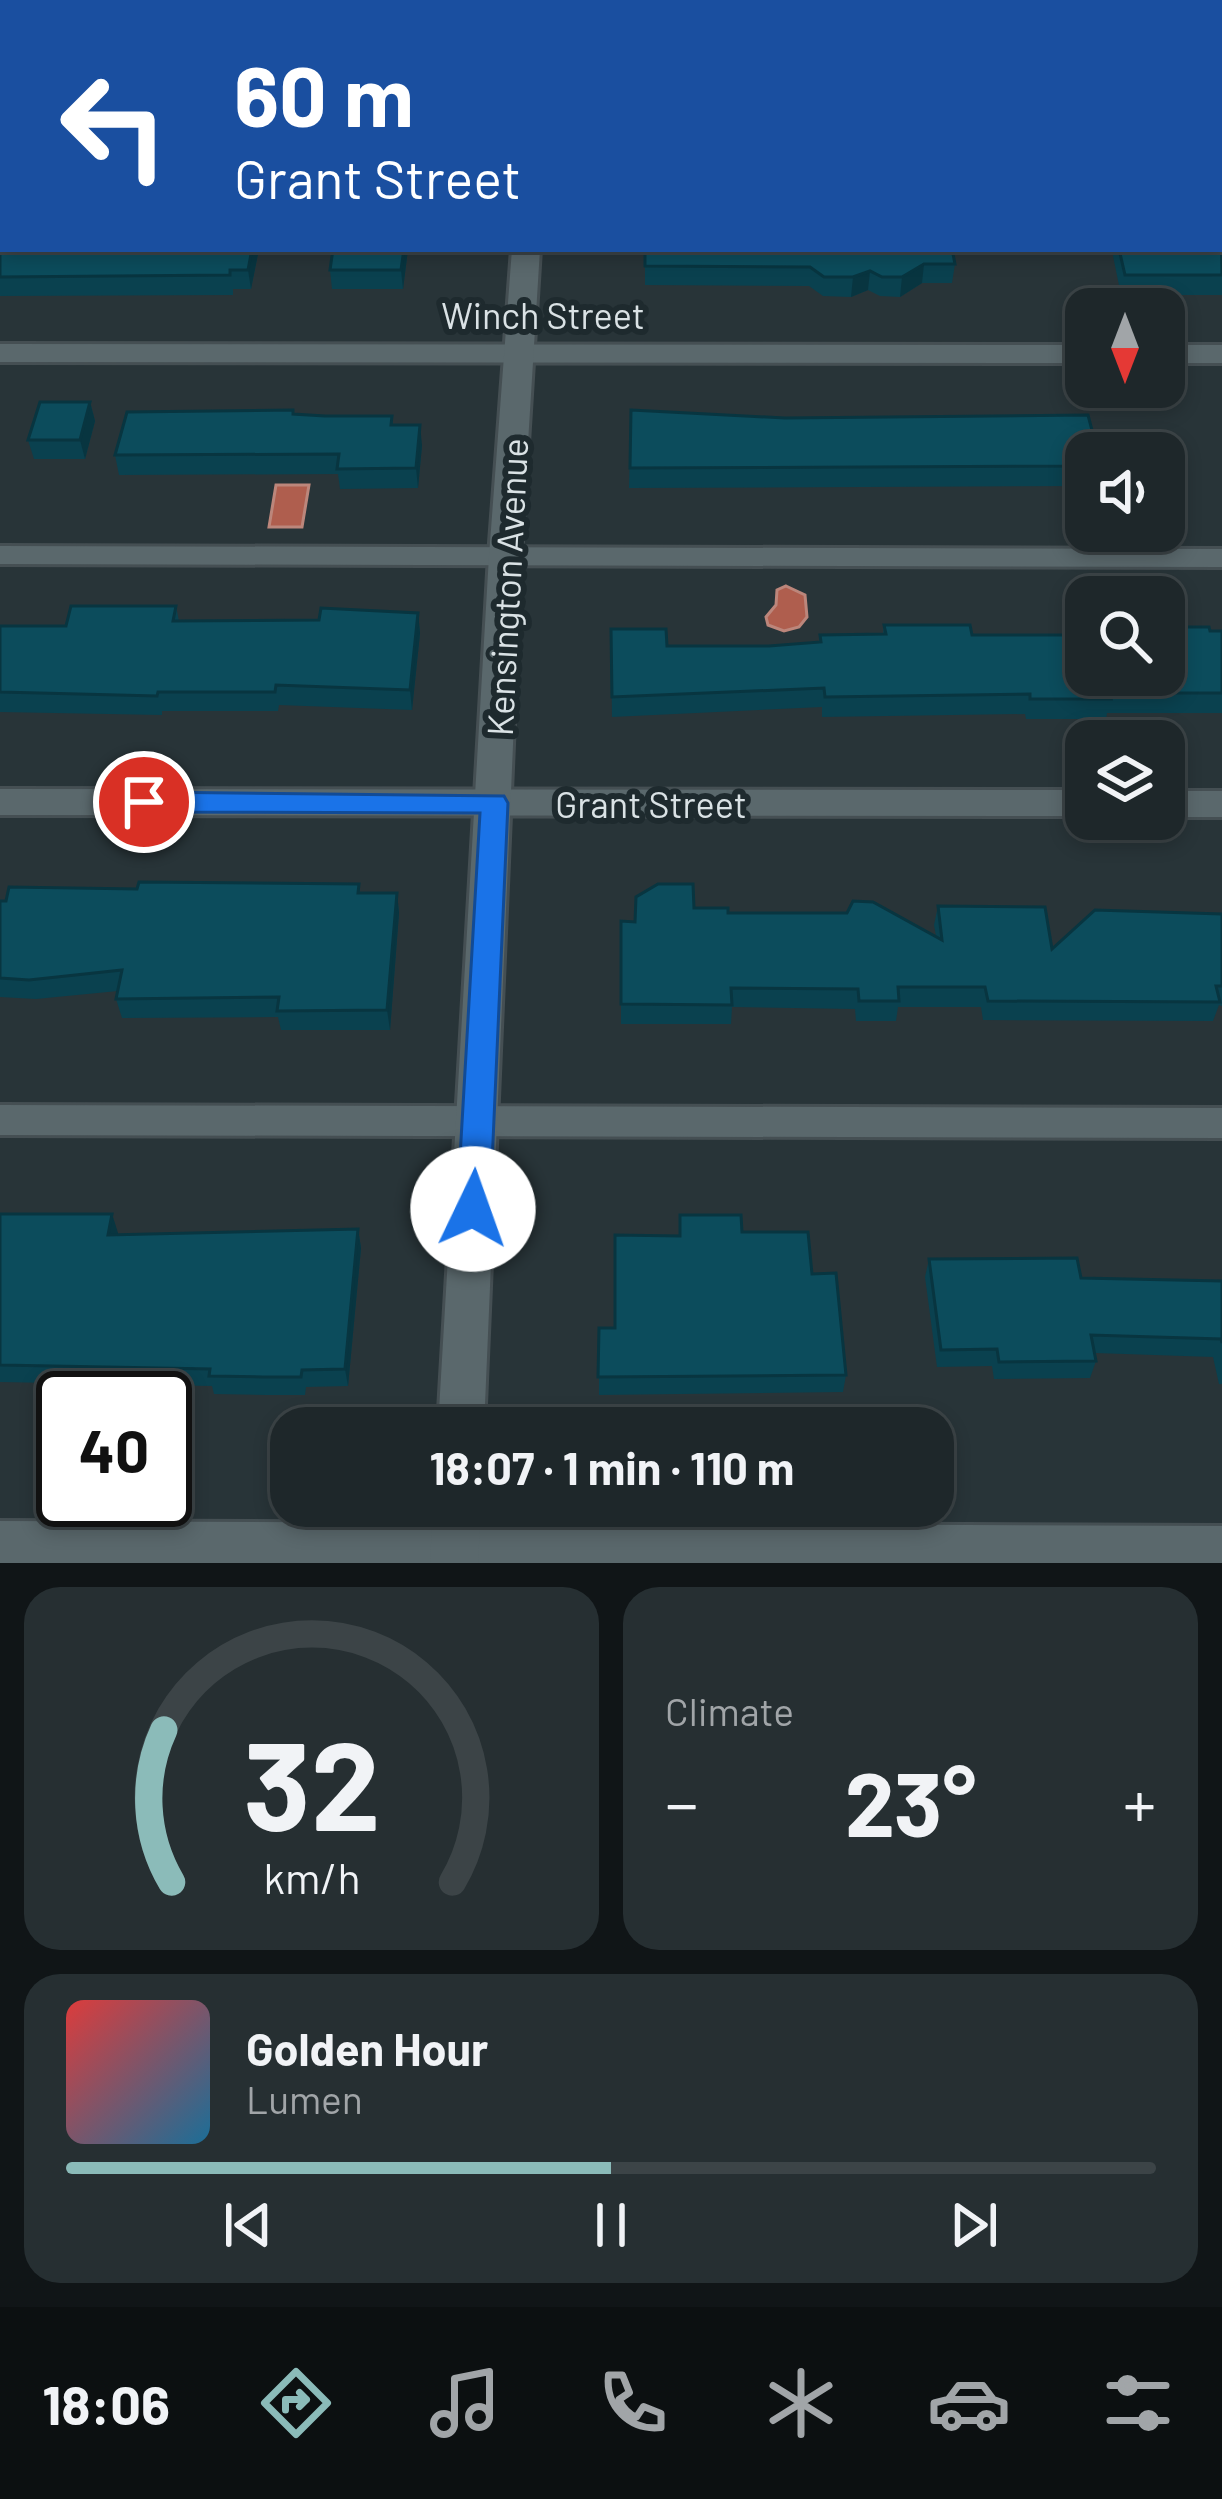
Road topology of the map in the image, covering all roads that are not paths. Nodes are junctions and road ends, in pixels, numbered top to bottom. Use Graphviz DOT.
graph roads {
  1 [pos="526,252"];
  2 [pos="0,352"];
  3 [pos="519,353"];
  4 [pos="1065,354"];
  5 [pos="1185,354"];
  6 [pos="1222,354"];
  7 [pos="0,555"];
  8 [pos="506,556"];
  9 [pos="1222,558"];
  10 [pos="0,802"];
  11 [pos="495,803"];
  12 [pos="1065,803"];
  13 [pos="1185,804"];
  14 [pos="1222,804"];
  15 [pos="0,1120"];
  16 [pos="478,1121"];
  17 [pos="1222,1123"];
  18 [pos="462,1407"];
  19 [pos="455,1539"];
  20 [pos="0,1545"];
  21 [pos="1222,1550"];
  1 -- 3 [label="street, Kensington Avenue"];
  2 -- 3 [label="street, Winch Street"];
  3 -- 4 [label="street, Winch Street"];
  3 -- 8 [label="street, Kensington Avenue"];
  5 -- 6 [label="street"];
  7 -- 8 [label="lane"];
  8 -- 9 [label="lane"];
  8 -- 11 [label="street, Kensington Avenue"];
  10 -- 11 [label="street, Grant Street"];
  11 -- 12 [label="street, Grant Street"];
  11 -- 16 [label="street, Kensington Avenue"];
  13 -- 14 [label="street"];
  15 -- 16 [label="lane"];
  16 -- 17 [label="lane"];
  16 -- 18 [label="street, Kensington Avenue"];
  19 -- 20 [label="street"];
  19 -- 21 [label="street"];
}
